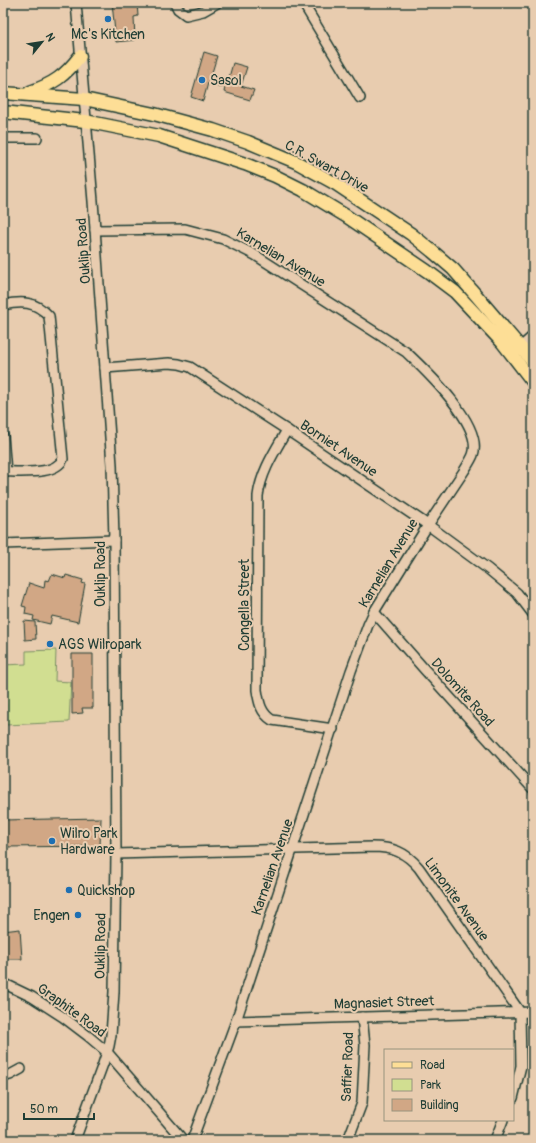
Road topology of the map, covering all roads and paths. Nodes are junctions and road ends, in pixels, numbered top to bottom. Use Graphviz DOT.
graph roads {
  1 [pos="76,3"];
  2 [pos="175,3"];
  3 [pos="217,3"];
  4 [pos="303,3"];
  5 [pos="80,56"];
  6 [pos="3,93"];
  7 [pos="25,93"];
  8 [pos="360,98"];
  9 [pos="84,99"];
  10 [pos="3,112"];
  11 [pos="85,121"];
  12 [pos="3,138"];
  13 [pos="37,138"];
  14 [pos="95,230"];
  15 [pos="3,305"];
  16 [pos="533,336"];
  17 [pos="521,346"];
  18 [pos="511,355"];
  19 [pos="533,362"];
  20 [pos="105,368"];
  21 [pos="533,382"];
  22 [pos="287,430"];
  23 [pos="3,436"];
  24 [pos="4,472"];
  25 [pos="428,525"];
  26 [pos="114,540"];
  27 [pos="3,544"];
  28 [pos="374,612"];
  29 [pos="533,614"];
  30 [pos="333,729"];
  31 [pos="533,789"];
  32 [pos="293,849"];
  33 [pos="116,854"];
  34 [pos="3,983"];
  35 [pos="520,1012"];
  36 [pos="533,1012"];
  37 [pos="362,1017"];
  38 [pos="236,1021"];
  39 [pos="107,1052"];
  40 [pos="21,1069"];
  41 [pos="3,1077"];
  42 [pos="514,1094"];
  43 [pos="503,1121"];
  44 [pos="75,1140"];
  45 [pos="183,1140"];
  46 [pos="192,1140"];
  47 [pos="348,1140"];
  48 [pos="495,1140"];
  1 -- 5 [label="street, Ouklip Road"];
  2 -- 3 [label="street"];
  4 -- 8 [label="street"];
  5 -- 7 [label="main road"];
  5 -- 9 [label="street, Ouklip Road"];
  6 -- 7 [label="main road, C.R. Swart Drive"];
  7 -- 9 [label="main road, C.R. Swart Drive"];
  9 -- 11 [label="street, Ouklip Road"];
  9 -- 17 [label="main road, C.R. Swart Drive"];
  10 -- 11 [label="main road"];
  11 -- 14 [label="street, Ouklip Road"];
  11 -- 18 [label="main road"];
  12 -- 13 [label="street"];
  14 -- 20 [label="street, Ouklip Road"];
  14 -- 25 [label="street, Karnelian Avenue"];
  15 -- 24 [label="street"];
  16 -- 17 [label="street"];
  17 -- 18 [label="street"];
  17 -- 19 [label="main road, C.R. Swart Drive"];
  18 -- 21 [label="main road"];
  20 -- 22 [label="street, Borniet Avenue"];
  20 -- 26 [label="street, Ouklip Road"];
  22 -- 25 [label="street, Borniet Avenue"];
  22 -- 30 [label="street, Congella Street"];
  23 -- 24 [label="street"];
  25 -- 28 [label="street, Karnelian Avenue"];
  25 -- 29 [label="street, Borniet Avenue"];
  26 -- 27 [label="street"];
  26 -- 33 [label="street, Ouklip Road"];
  28 -- 30 [label="street, Karnelian Avenue"];
  28 -- 31 [label="street, Dolomite Road"];
  30 -- 32 [label="street, Karnelian Avenue"];
  32 -- 33 [label="street, Limonite Avenue"];
  32 -- 35 [label="street, Limonite Avenue"];
  32 -- 38 [label="street, Karnelian Avenue"];
  33 -- 39 [label="street, Ouklip Road"];
  34 -- 39 [label="street, Graphite Road"];
  35 -- 36 [label="street, Magnasiet Street"];
  35 -- 37 [label="street, Magnasiet Street"];
  35 -- 42 [label="street"];
  37 -- 38 [label="street, Magnasiet Street"];
  37 -- 47 [label="street, Saffier Road"];
  38 -- 46 [label="street, Karnelian Avenue"];
  39 -- 44 [label="street, Ouklip Road"];
  39 -- 45 [label="street, Graphite Road"];
  40 -- 41 [label="street"];
  43 -- 48 [label="street"];
}
